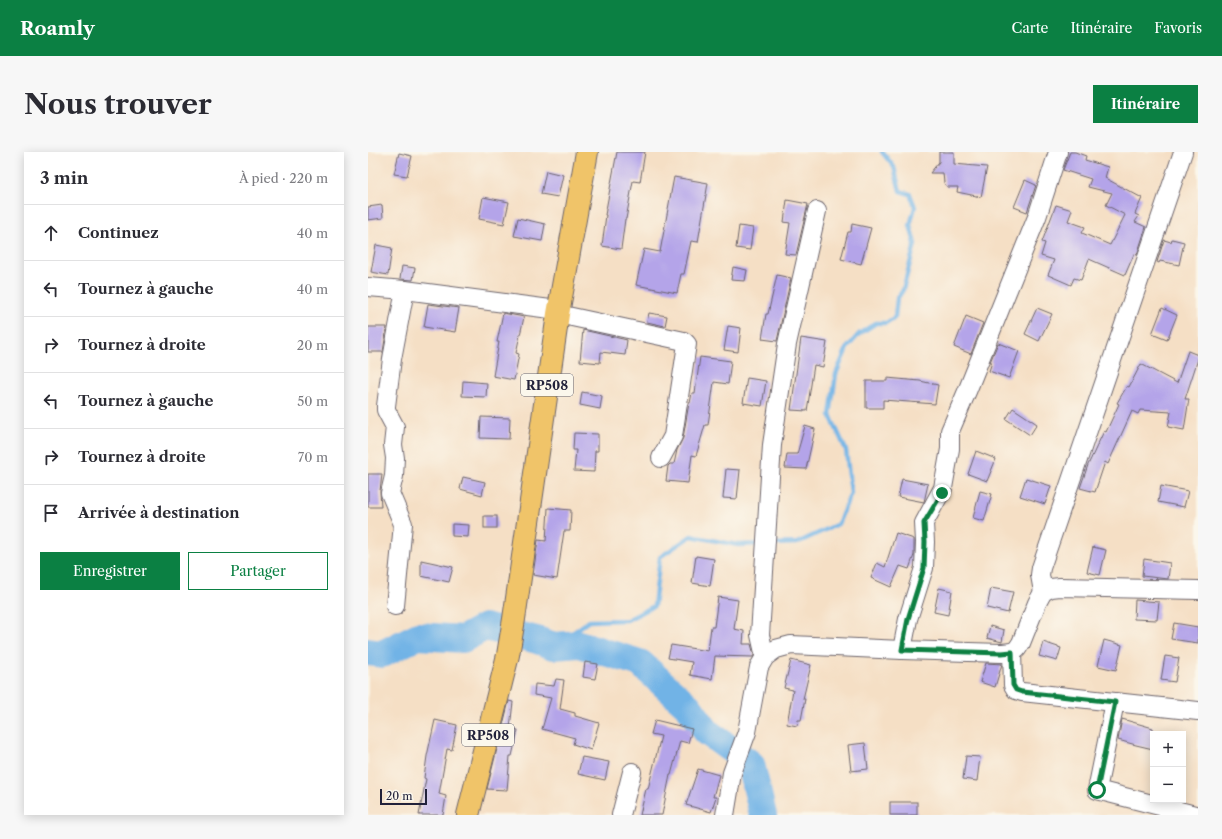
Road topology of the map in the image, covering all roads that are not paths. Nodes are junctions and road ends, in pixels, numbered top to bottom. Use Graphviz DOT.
graph roads {
  1 [pos="587,152"];
  2 [pos="1058,152"];
  3 [pos="1183,152"];
  4 [pos="817,211"];
  5 [pos="368,287"];
  6 [pos="405,290"];
  7 [pos="558,312"];
  8 [pos="661,458"];
  9 [pos="1198,590"];
  10 [pos="1043,592"];
  11 [pos="395,606"];
  12 [pos="902,650"];
  13 [pos="1012,652"];
  14 [pos="765,657"];
  15 [pos="1115,702"];
  16 [pos="1198,712"];
  17 [pos="632,772"];
  18 [pos="468,815"];
  19 [pos="621,815"];
  20 [pos="726,815"];
  21 [pos="1195,815"];
  1 -- 7 [label="main road, RP508"];
  2 -- 12 [label="street"];
  3 -- 10 [label="street"];
  4 -- 14 [label="street"];
  5 -- 6 [label="street"];
  6 -- 7 [label="street"];
  6 -- 11 [label="street"];
  7 -- 8 [label="street"];
  7 -- 18 [label="main road, RP508"];
  9 -- 10 [label="street"];
  10 -- 13 [label="street"];
  12 -- 13 [label="street"];
  12 -- 14 [label="street"];
  13 -- 15 [label="street"];
  14 -- 20 [label="street"];
  15 -- 16 [label="street"];
  15 -- 21 [label="street"];
  17 -- 19 [label="street"];
}
